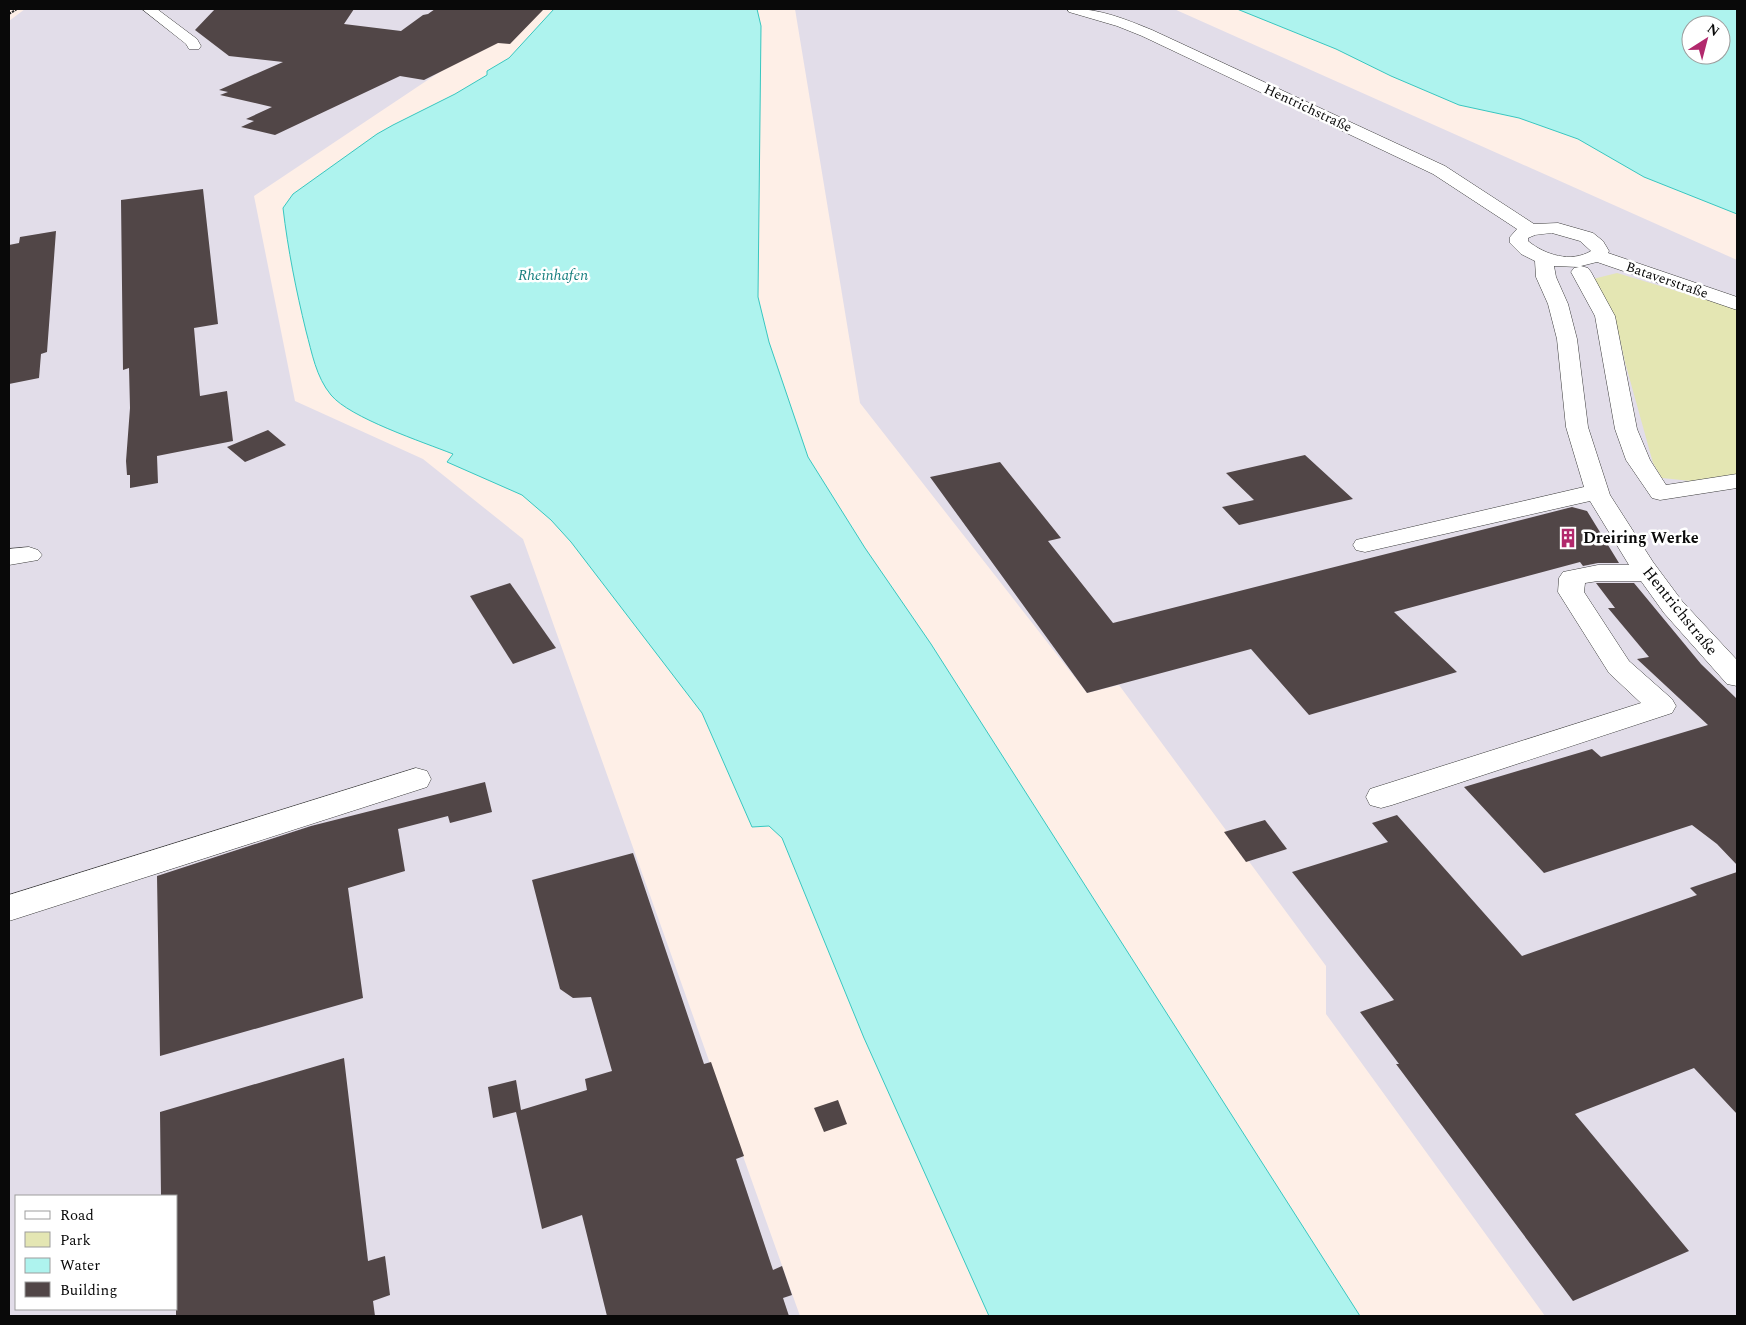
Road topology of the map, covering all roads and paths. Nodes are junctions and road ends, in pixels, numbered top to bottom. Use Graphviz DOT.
graph roads {
  1 [pos="17,9"];
  2 [pos="149,9"];
  3 [pos="1074,9"];
  4 [pos="9,14"];
  5 [pos="194,46"];
  6 [pos="1538,229"];
  7 [pos="1598,255"];
  8 [pos="1544,258"];
  9 [pos="1581,272"];
  10 [pos="1737,304"];
  11 [pos="1737,480"];
  12 [pos="1598,495"];
  13 [pos="1365,545"];
  14 [pos="1648,573"];
  15 [pos="1737,676"];
  16 [pos="416,779"];
  17 [pos="1381,797"];
  18 [pos="9,908"];
  1 -- 4 [label="path"];
  2 -- 5 [label="street"];
  3 -- 6 [label="street, Hentrichstraße"];
  6 -- 7 [label="street, Hentrichstraße"];
  6 -- 8 [label="street"];
  7 -- 8 [label="street"];
  7 -- 10 [label="street, Bataverstraße"];
  8 -- 12 [label="street, Hentrichstraße"];
  9 -- 11 [label="street"];
  12 -- 13 [label="street"];
  12 -- 14 [label="street, Hentrichstraße"];
  14 -- 15 [label="street, Hentrichstraße"];
  14 -- 17 [label="street"];
  16 -- 18 [label="street"];
}
